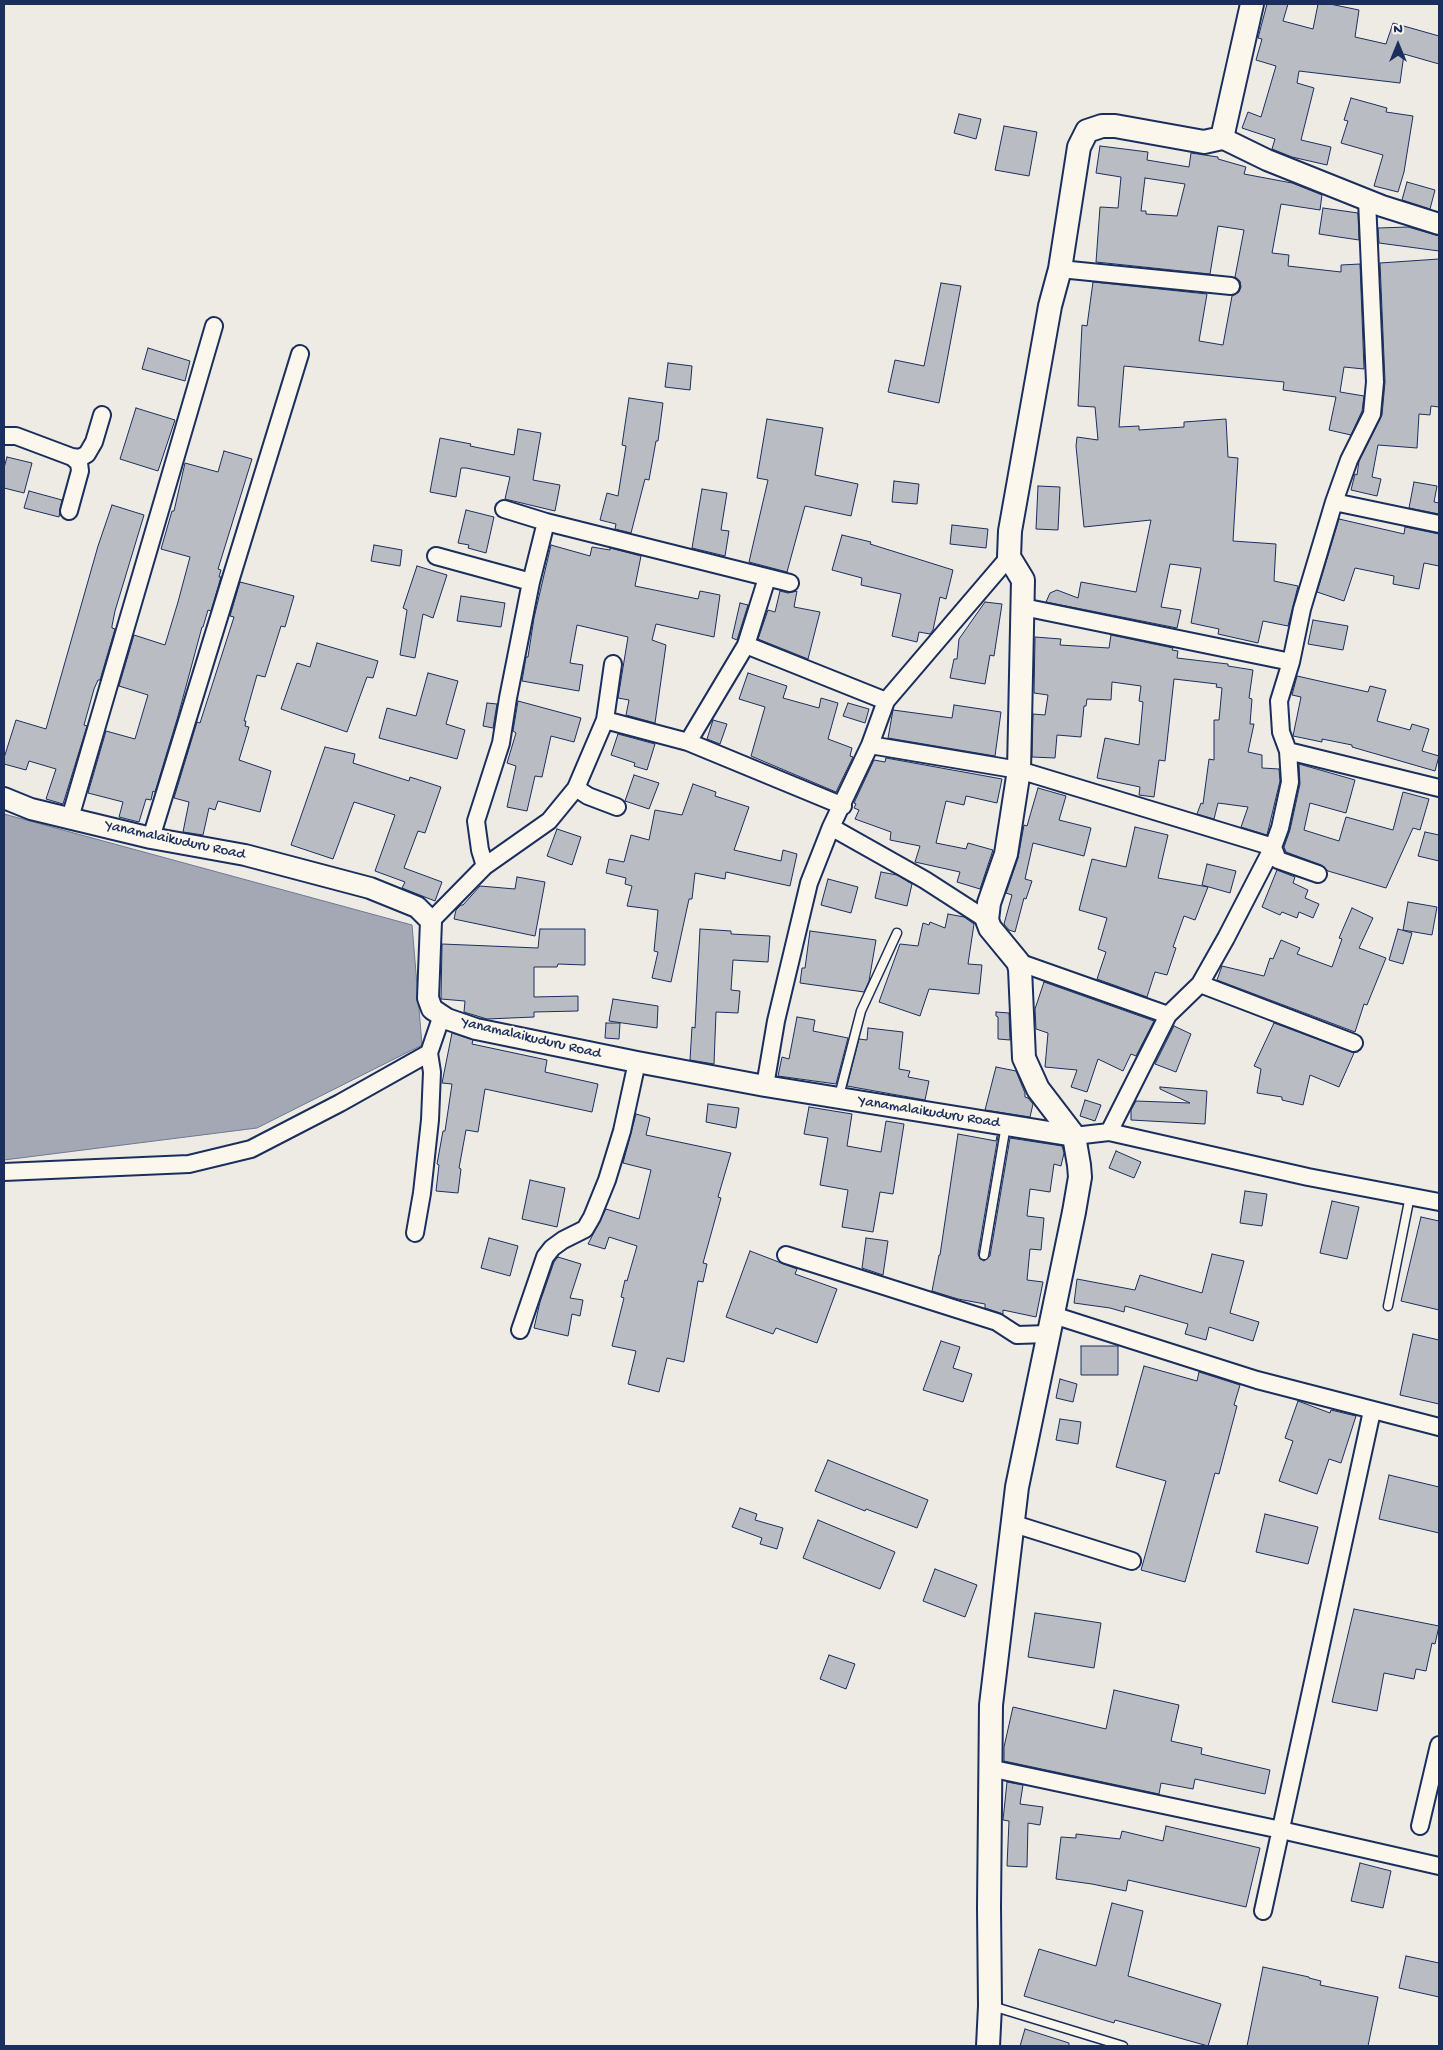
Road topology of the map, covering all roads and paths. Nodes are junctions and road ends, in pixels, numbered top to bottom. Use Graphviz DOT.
graph roads {
  1 [pos="1252,4"];
  2 [pos="1222,138"];
  3 [pos="1367,200"];
  4 [pos="1439,224"];
  5 [pos="1060,269"];
  6 [pos="1231,286"];
  7 [pos="214,326"];
  8 [pos="300,354"];
  9 [pos="102,415"];
  10 [pos="4,436"];
  11 [pos="72,457"];
  12 [pos="1334,502"];
  13 [pos="504,509"];
  14 [pos="68,511"];
  15 [pos="546,522"];
  16 [pos="1439,524"];
  17 [pos="436,556"];
  18 [pos="1009,557"];
  19 [pos="767,578"];
  20 [pos="531,582"];
  21 [pos="790,583"];
  22 [pos="1023,607"];
  23 [pos="746,645"];
  24 [pos="1291,662"];
  25 [pos="612,664"];
  26 [pos="886,701"];
  27 [pos="605,720"];
  28 [pos="688,742"];
  29 [pos="870,745"];
  30 [pos="1288,751"];
  31 [pos="1019,770"];
  32 [pos="576,788"];
  33 [pos="1439,788"];
  34 [pos="4,798"];
  35 [pos="842,806"];
  36 [pos="618,807"];
  37 [pos="70,818"];
  38 [pos="831,827"];
  39 [pos="151,838"];
  40 [pos="1273,847"];
  41 [pos="485,866"];
  42 [pos="1318,874"];
  43 [pos="431,920"];
  44 [pos="987,920"];
  45 [pos="897,933"];
  46 [pos="1018,962"];
  47 [pos="1200,984"];
  48 [pos="442,1015"];
  49 [pos="1168,1015"];
  50 [pos="1354,1043"];
  51 [pos="428,1053"];
  52 [pos="637,1062"];
  53 [pos="765,1086"];
  54 [pos="838,1098"];
  55 [pos="1006,1125"];
  56 [pos="1109,1132"];
  57 [pos="1074,1136"];
  58 [pos="4,1172"];
  59 [pos="1410,1196"];
  60 [pos="1439,1202"];
  61 [pos="415,1233"];
  62 [pos="984,1254"];
  63 [pos="786,1255"];
  64 [pos="1388,1306"];
  65 [pos="1050,1325"];
  66 [pos="520,1330"];
  67 [pos="1372,1411"];
  68 [pos="1439,1427"];
  69 [pos="1011,1523"];
  70 [pos="1132,1561"];
  71 [pos="1439,1745"];
  72 [pos="989,1768"];
  73 [pos="1420,1826"];
  74 [pos="1281,1830"];
  75 [pos="1439,1866"];
  76 [pos="1264,1910"];
  77 [pos="990,2006"];
  78 [pos="988,2046"];
  79 [pos="1123,2046"];
  1 -- 2 [label="main road"];
  2 -- 3 [label="street"];
  2 -- 5 [label="main road"];
  3 -- 4 [label="street"];
  3 -- 12 [label="street"];
  5 -- 6 [label="street"];
  5 -- 18 [label="main road"];
  7 -- 37 [label="street"];
  8 -- 39 [label="street"];
  9 -- 11 [label="street"];
  10 -- 11 [label="street"];
  11 -- 14 [label="street"];
  12 -- 16 [label="street"];
  12 -- 24 [label="street"];
  13 -- 15 [label="street"];
  15 -- 19 [label="street"];
  15 -- 20 [label="street"];
  17 -- 20 [label="street"];
  18 -- 22 [label="main road"];
  18 -- 26 [label="street"];
  19 -- 21 [label="street"];
  19 -- 23 [label="street"];
  20 -- 41 [label="street"];
  22 -- 24 [label="street"];
  22 -- 31 [label="main road"];
  23 -- 26 [label="street"];
  23 -- 28 [label="street"];
  24 -- 30 [label="street"];
  25 -- 27 [label="street"];
  26 -- 29 [label="street"];
  27 -- 28 [label="street"];
  27 -- 32 [label="street"];
  28 -- 35 [label="street"];
  29 -- 31 [label="street"];
  29 -- 35 [label="street"];
  30 -- 33 [label="street"];
  30 -- 40 [label="street"];
  31 -- 40 [label="street"];
  31 -- 44 [label="main road"];
  32 -- 36 [label="street"];
  32 -- 41 [label="street"];
  34 -- 37 [label="street, Yanamalaikuduru Road"];
  35 -- 38 [label="street"];
  37 -- 39 [label="street, Yanamalaikuduru Road"];
  38 -- 44 [label="street"];
  38 -- 53 [label="street"];
  39 -- 43 [label="street, Yanamalaikuduru Road"];
  40 -- 42 [label="street"];
  40 -- 47 [label="street"];
  41 -- 43 [label="street"];
  43 -- 48 [label="street, Yanamalaikuduru Road"];
  44 -- 46 [label="main road"];
  45 -- 54 [label="lane"];
  46 -- 49 [label="street"];
  46 -- 57 [label="main road"];
  47 -- 49 [label="street"];
  47 -- 50 [label="street"];
  48 -- 51 [label="street"];
  48 -- 52 [label="street, Yanamalaikuduru Road"];
  49 -- 56 [label="street"];
  51 -- 58 [label="street"];
  51 -- 61 [label="street"];
  52 -- 53 [label="street, Yanamalaikuduru Road"];
  52 -- 66 [label="street"];
  53 -- 54 [label="street, Yanamalaikuduru Road"];
  54 -- 55 [label="street, Yanamalaikuduru Road"];
  55 -- 57 [label="street, Yanamalaikuduru Road"];
  55 -- 62 [label="lane"];
  56 -- 57 [label="street"];
  56 -- 59 [label="street"];
  57 -- 65 [label="main road"];
  59 -- 60 [label="street"];
  59 -- 64 [label="lane"];
  63 -- 65 [label="street"];
  65 -- 67 [label="street"];
  65 -- 69 [label="main road"];
  67 -- 68 [label="street"];
  67 -- 74 [label="street"];
  69 -- 70 [label="street"];
  69 -- 72 [label="main road"];
  71 -- 73 [label="street"];
  72 -- 74 [label="street"];
  72 -- 77 [label="main road"];
  74 -- 75 [label="street"];
  74 -- 76 [label="street"];
  77 -- 78 [label="main road"];
  77 -- 79 [label="lane"];
}
